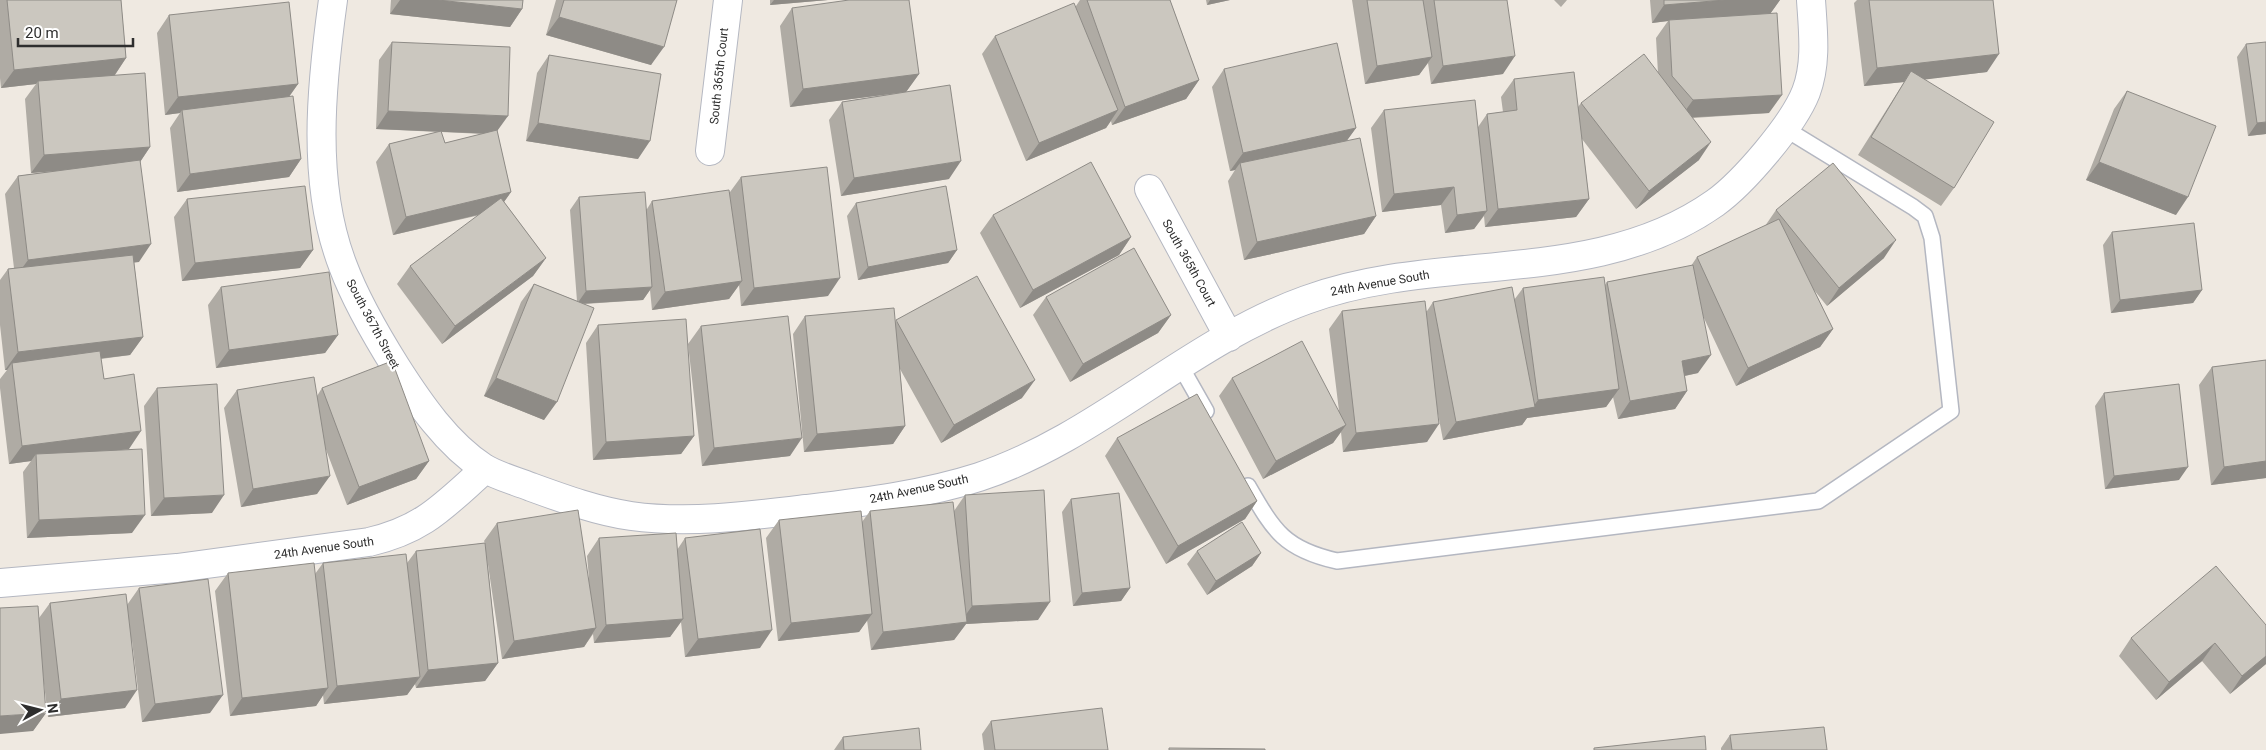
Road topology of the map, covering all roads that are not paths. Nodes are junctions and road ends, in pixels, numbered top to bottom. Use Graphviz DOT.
graph roads {
  1 [pos="333,0"];
  2 [pos="728,0"];
  3 [pos="1811,0"];
  4 [pos="1791,118"];
  5 [pos="710,151"];
  6 [pos="1149,189"];
  7 [pos="1230,336"];
  8 [pos="1180,367"];
  9 [pos="1214,425"];
  10 [pos="485,469"];
  11 [pos="1242,475"];
  12 [pos="0,583"];
  1 -- 10 [label="street, South 367th Street"];
  2 -- 5 [label="street, South 365th Court"];
  3 -- 4 [label="street, 24th Avenue South"];
  4 -- 7 [label="street, 24th Avenue South"];
  4 -- 11 [label="lane"];
  6 -- 7 [label="street, South 365th Court"];
  7 -- 8 [label="street, 24th Avenue South"];
  8 -- 9 [label="lane"];
  8 -- 10 [label="street, 24th Avenue South"];
  10 -- 12 [label="street, 24th Avenue South"];
}
